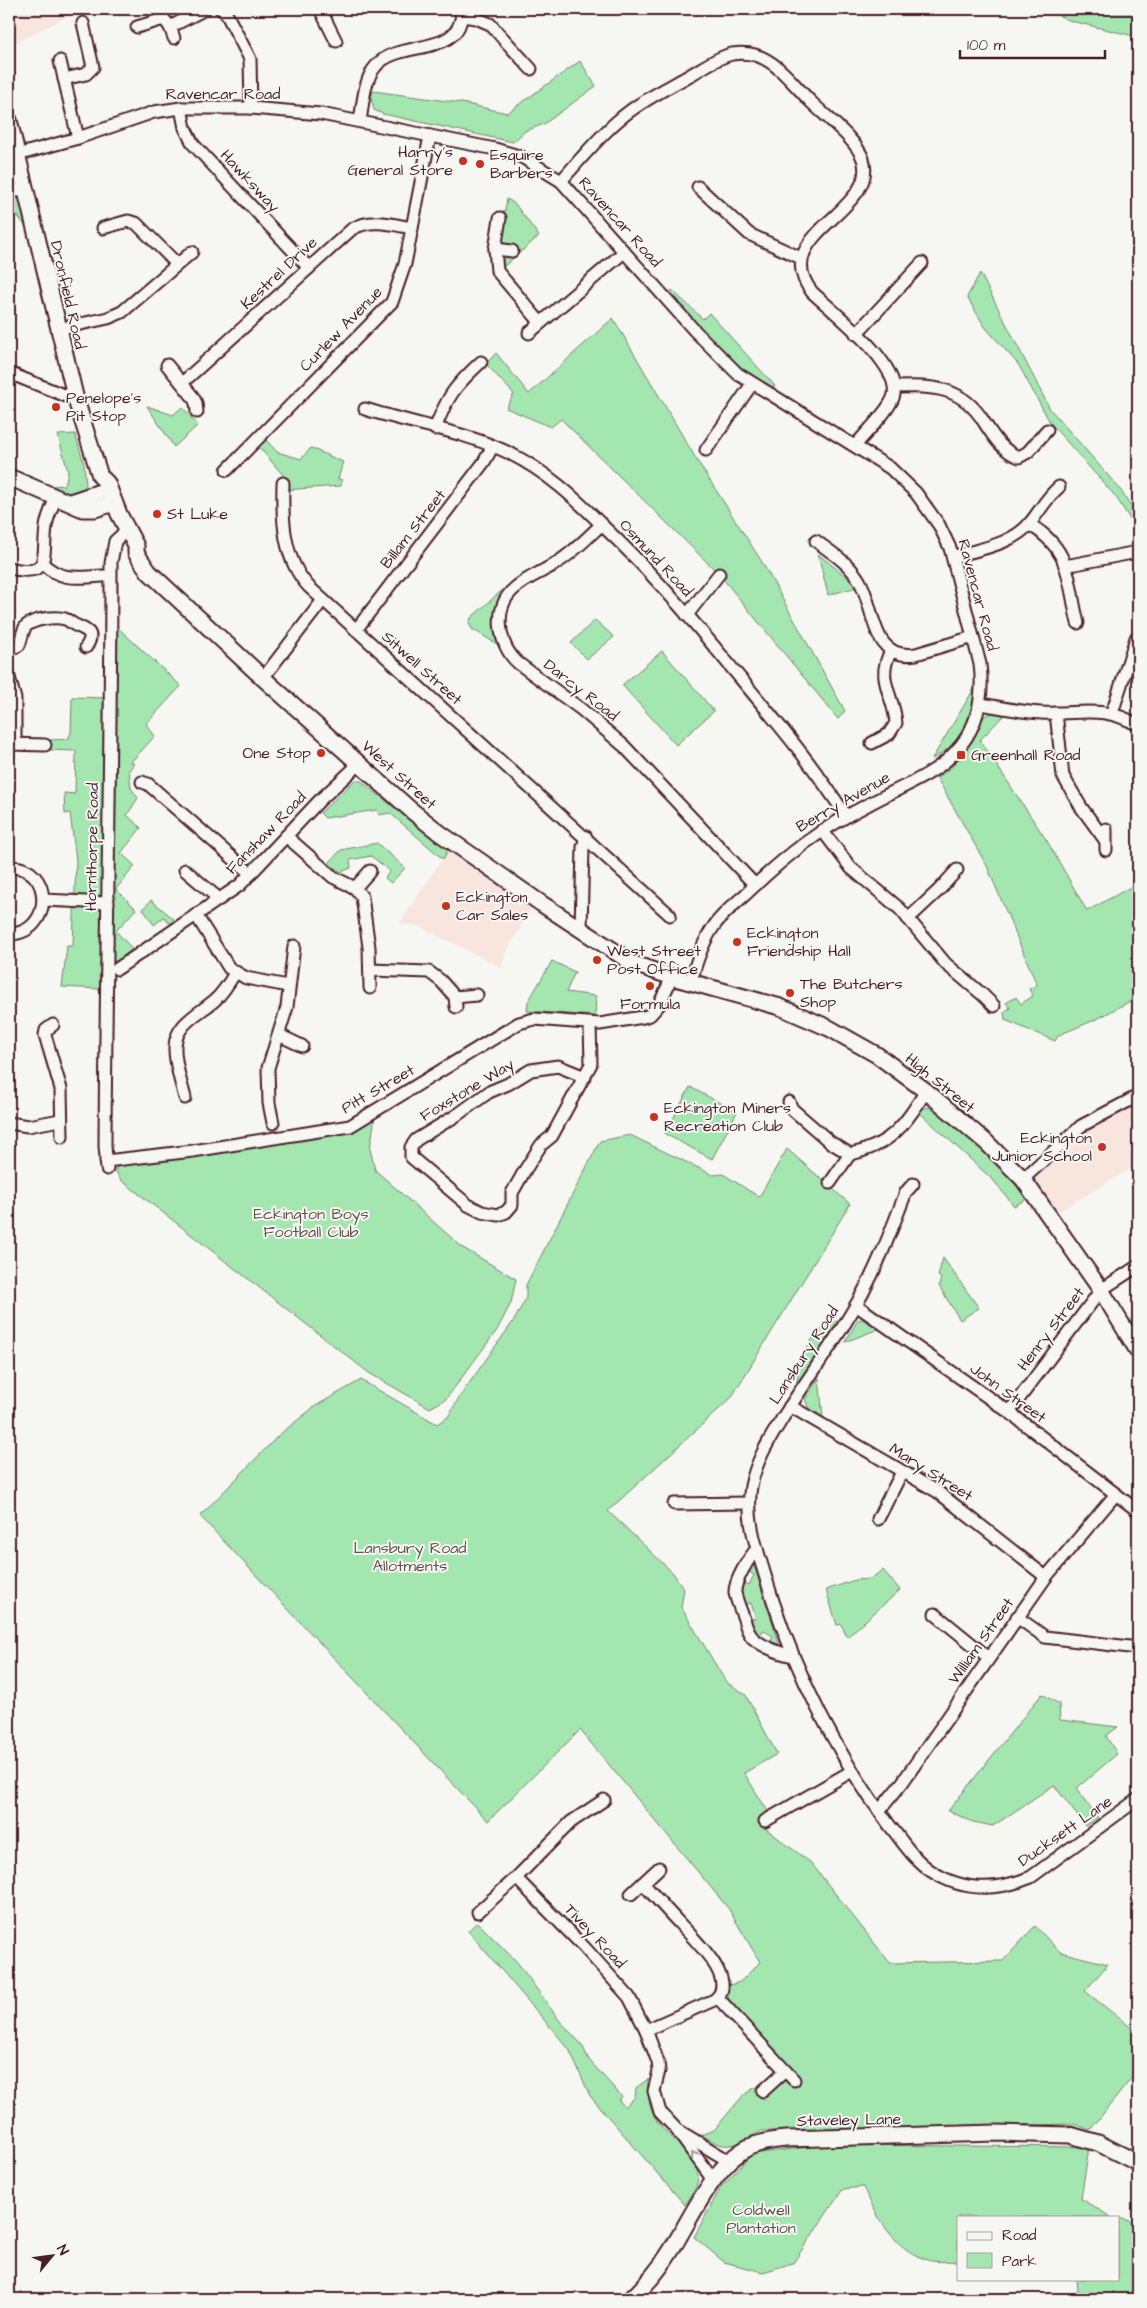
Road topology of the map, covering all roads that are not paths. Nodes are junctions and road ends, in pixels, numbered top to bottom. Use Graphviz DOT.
graph roads {
  1 [pos="205,9"];
  2 [pos="221,9"];
  3 [pos="320,9"];
  4 [pos="462,12"];
  5 [pos="83,23"];
  6 [pos="137,28"];
  7 [pos="336,41"];
  8 [pos="520,58"];
  9 [pos="60,62"];
  10 [pos="511,66"];
  11 [pos="530,70"];
  12 [pos="64,79"];
  13 [pos="181,108"];
  14 [pos="251,108"];
  15 [pos="9,120"];
  16 [pos="360,122"];
  17 [pos="430,136"];
  18 [pos="78,138"];
  19 [pos="17,155"];
  20 [pos="561,181"];
  21 [pos="698,187"];
  22 [pos="25,190"];
  23 [pos="9,192"];
  24 [pos="500,218"];
  25 [pos="102,228"];
  26 [pos="412,228"];
  27 [pos="495,249"];
  28 [pos="512,251"];
  29 [pos="192,252"];
  30 [pos="624,252"];
  31 [pos="801,258"];
  32 [pos="922,263"];
  33 [pos="177,264"];
  34 [pos="309,268"];
  35 [pos="540,322"];
  36 [pos="58,328"];
  37 [pos="528,333"];
  38 [pos="856,334"];
  39 [pos="481,362"];
  40 [pos="167,365"];
  41 [pos="9,373"];
  42 [pos="182,383"];
  43 [pos="752,384"];
  44 [pos="896,388"];
  45 [pos="76,400"];
  46 [pos="197,412"];
  47 [pos="370,424"];
  48 [pos="436,428"];
  49 [pos="1047,430"];
  50 [pos="493,446"];
  51 [pos="855,446"];
  52 [pos="228,450"];
  53 [pos="706,450"];
  54 [pos="237,459"];
  55 [pos="227,470"];
  56 [pos="9,477"];
  57 [pos="284,483"];
  58 [pos="1059,487"];
  59 [pos="105,494"];
  60 [pos="295,497"];
  61 [pos="283,498"];
  62 [pos="63,500"];
  63 [pos="602,524"];
  64 [pos="1029,524"];
  65 [pos="123,533"];
  66 [pos="816,541"];
  67 [pos="1132,553"];
  68 [pos="953,557"];
  69 [pos="43,564"];
  70 [pos="1065,566"];
  71 [pos="9,568"];
  72 [pos="719,574"];
  73 [pos="104,576"];
  74 [pos="323,600"];
  75 [pos="687,615"];
  76 [pos="1074,619"];
  77 [pos="356,630"];
  78 [pos="973,637"];
  79 [pos="1136,638"];
  80 [pos="86,647"];
  81 [pos="9,650"];
  82 [pos="891,651"];
  83 [pos="9,677"];
  84 [pos="263,678"];
  85 [pos="980,704"];
  86 [pos="1056,713"];
  87 [pos="1112,713"];
  88 [pos="1138,725"];
  89 [pos="872,743"];
  90 [pos="12,744"];
  91 [pos="45,745"];
  92 [pos="360,763"];
  93 [pos="142,782"];
  94 [pos="846,816"];
  95 [pos="822,830"];
  96 [pos="286,836"];
  97 [pos="586,837"];
  98 [pos="1106,839"];
  99 [pos="9,867"];
  100 [pos="185,870"];
  101 [pos="370,871"];
  102 [pos="251,874"];
  103 [pos="956,877"];
  104 [pos="755,885"];
  105 [pos="355,888"];
  106 [pos="219,899"];
  107 [pos="44,900"];
  108 [pos="108,903"];
  109 [pos="196,914"];
  110 [pos="670,915"];
  111 [pos="908,919"];
  112 [pos="581,929"];
  113 [pos="9,934"];
  114 [pos="294,946"];
  115 [pos="117,969"];
  116 [pos="370,970"];
  117 [pos="236,973"];
  118 [pos="672,977"];
  119 [pos="691,982"];
  120 [pos="288,986"];
  121 [pos="370,988"];
  122 [pos="477,995"];
  123 [pos="994,1006"];
  124 [pos="590,1024"];
  125 [pos="53,1025"];
  126 [pos="279,1035"];
  127 [pos="302,1046"];
  128 [pos="584,1078"];
  129 [pos="926,1091"];
  130 [pos="1138,1096"];
  131 [pos="185,1098"];
  132 [pos="788,1102"];
  133 [pos="60,1120"];
  134 [pos="9,1123"];
  135 [pos="273,1124"];
  136 [pos="62,1136"];
  137 [pos="850,1154"];
  138 [pos="107,1165"];
  139 [pos="1023,1178"];
  140 [pos="830,1183"];
  141 [pos="913,1184"];
  142 [pos="1138,1266"];
  143 [pos="1101,1290"];
  144 [pos="856,1305"];
  145 [pos="1138,1350"];
  146 [pos="790,1406"];
  147 [pos="1009,1412"];
  148 [pos="902,1472"];
  149 [pos="1116,1494"];
  150 [pos="749,1503"];
  151 [pos="674,1504"];
  152 [pos="1138,1512"];
  153 [pos="878,1519"];
  154 [pos="757,1549"];
  155 [pos="1046,1577"];
  156 [pos="935,1614"];
  157 [pos="1017,1618"];
  158 [pos="1138,1648"];
  159 [pos="793,1656"];
  160 [pos="989,1658"];
  161 [pos="852,1771"];
  162 [pos="604,1800"];
  163 [pos="1138,1800"];
  164 [pos="879,1811"];
  165 [pos="765,1821"];
  166 [pos="659,1868"];
  167 [pos="516,1878"];
  168 [pos="643,1883"];
  169 [pos="630,1894"];
  170 [pos="478,1912"];
  171 [pos="718,1998"];
  172 [pos="646,2030"];
  173 [pos="785,2070"];
  174 [pos="794,2080"];
  175 [pos="763,2091"];
  176 [pos="676,2129"];
  177 [pos="730,2161"];
  178 [pos="1138,2163"];
  179 [pos="713,2180"];
  180 [pos="631,2299"];
  1 -- 6 [label="street"];
  2 -- 14 [label="street"];
  3 -- 7 [label="street"];
  4 -- 8 [label="street"];
  4 -- 16 [label="street"];
  5 -- 12 [label="street"];
  8 -- 10 [label="street"];
  8 -- 11 [label="street"];
  9 -- 12 [label="street"];
  12 -- 18 [label="street"];
  13 -- 14 [label="street, Ravencar Road"];
  13 -- 18 [label="street, Ravencar Road"];
  13 -- 34 [label="street, Hawksway"];
  14 -- 16 [label="street, Ravencar Road"];
  15 -- 19 [label="main road, Dronfield Road"];
  16 -- 17 [label="street, Ravencar Road"];
  17 -- 20 [label="street, Ravencar Road"];
  17 -- 26 [label="street, Curlew Avenue"];
  18 -- 19 [label="street, Ravencar Road"];
  19 -- 22 [label="main road, Dronfield Road"];
  20 -- 30 [label="street, Ravencar Road"];
  20 -- 31 [label="street"];
  21 -- 31 [label="street"];
  22 -- 23 [label="street"];
  22 -- 36 [label="main road, Dronfield Road"];
  24 -- 27 [label="street"];
  25 -- 33 [label="street"];
  26 -- 34 [label="street, Kestrel Drive"];
  26 -- 54 [label="street, Curlew Avenue"];
  27 -- 28 [label="street"];
  27 -- 35 [label="street"];
  29 -- 33 [label="street"];
  30 -- 35 [label="street"];
  30 -- 43 [label="street, Ravencar Road"];
  31 -- 38 [label="street"];
  32 -- 38 [label="street"];
  33 -- 36 [label="street"];
  34 -- 42 [label="street, Kestrel Drive"];
  35 -- 37 [label="street"];
  36 -- 45 [label="main road, Dronfield Road"];
  38 -- 44 [label="street"];
  39 -- 48 [label="street"];
  40 -- 42 [label="street"];
  41 -- 45 [label="street"];
  42 -- 46 [label="street"];
  43 -- 51 [label="street, Ravencar Road"];
  43 -- 53 [label="street"];
  44 -- 49 [label="street"];
  44 -- 51 [label="street"];
  45 -- 59 [label="main road, Dronfield Road"];
  47 -- 48 [label="street, Osmund Road"];
  48 -- 50 [label="street, Osmund Road"];
  50 -- 63 [label="street, Osmund Road"];
  50 -- 77 [label="street, Billam Street"];
  51 -- 68 [label="street, Ravencar Road"];
  52 -- 54 [label="street"];
  54 -- 55 [label="street, Curlew Avenue"];
  56 -- 62 [label="main road"];
  57 -- 61 [label="street, Sitwell Street"];
  58 -- 64 [label="street"];
  59 -- 62 [label="main road"];
  59 -- 65 [label="main road, Dronfield Road"];
  60 -- 61 [label="street"];
  61 -- 74 [label="street, Sitwell Street"];
  62 -- 69 [label="street"];
  63 -- 75 [label="street, Osmund Road"];
  63 -- 104 [label="street, Darcy Road"];
  64 -- 68 [label="street"];
  64 -- 70 [label="street"];
  65 -- 84 [label="main road, West Street"];
  65 -- 108 [label="street, Hornthorpe Road"];
  66 -- 82 [label="street"];
  67 -- 70 [label="street"];
  68 -- 78 [label="street, Ravencar Road"];
  69 -- 71 [label="street"];
  69 -- 73 [label="street"];
  70 -- 76 [label="street"];
  72 -- 75 [label="street"];
  74 -- 77 [label="street, Sitwell Street"];
  74 -- 84 [label="street"];
  75 -- 94 [label="street, Osmund Road"];
  77 -- 97 [label="street, Sitwell Street"];
  78 -- 82 [label="street"];
  78 -- 85 [label="street, Ravencar Road"];
  79 -- 87 [label="street"];
  80 -- 81 [label="street"];
  82 -- 89 [label="street"];
  83 -- 90 [label="street"];
  84 -- 92 [label="main road, West Street"];
  85 -- 86 [label="street"];
  85 -- 94 [label="street, Berry Avenue"];
  86 -- 87 [label="street"];
  86 -- 98 [label="street"];
  87 -- 88 [label="street"];
  90 -- 91 [label="street"];
  92 -- 96 [label="street, Fanshaw Road"];
  92 -- 112 [label="main road, West Street"];
  93 -- 102 [label="street"];
  94 -- 95 [label="street, Berry Avenue"];
  95 -- 104 [label="street, Berry Avenue"];
  95 -- 111 [label="street"];
  96 -- 102 [label="street, Fanshaw Road"];
  96 -- 105 [label="street"];
  97 -- 110 [label="street, Sitwell Street"];
  97 -- 112 [label="street"];
  99 -- 107 [label="street"];
  100 -- 106 [label="street"];
  101 -- 105 [label="street"];
  102 -- 106 [label="street, Fanshaw Road"];
  103 -- 111 [label="street"];
  104 -- 119 [label="street, Berry Avenue"];
  105 -- 116 [label="street"];
  106 -- 109 [label="street, Fanshaw Road"];
  107 -- 108 [label="street"];
  107 -- 113 [label="street"];
  108 -- 138 [label="street, Hornthorpe Road"];
  109 -- 115 [label="street, Fanshaw Road"];
  109 -- 117 [label="street"];
  111 -- 123 [label="street"];
  112 -- 118 [label="main road, West Street"];
  114 -- 120 [label="street"];
  116 -- 121 [label="street"];
  116 -- 122 [label="street"];
  117 -- 120 [label="street"];
  117 -- 131 [label="street"];
  118 -- 119 [label="main road, High Street"];
  118 -- 124 [label="street, Pitt Street"];
  119 -- 129 [label="main road, High Street"];
  120 -- 126 [label="street"];
  124 -- 128 [label="street, Foxstone Way"];
  124 -- 138 [label="street, Pitt Street"];
  125 -- 133 [label="street"];
  126 -- 127 [label="street"];
  126 -- 135 [label="street"];
  128 -- 128 [label="street, Foxstone Way"];
  129 -- 137 [label="street"];
  129 -- 139 [label="main road, High Street"];
  130 -- 139 [label="street"];
  132 -- 137 [label="street"];
  133 -- 134 [label="street"];
  133 -- 136 [label="street"];
  137 -- 140 [label="street"];
  139 -- 143 [label="main road, High Street"];
  141 -- 144 [label="street, Lansbury Road"];
  142 -- 143 [label="street"];
  143 -- 145 [label="main road, High Street"];
  143 -- 147 [label="street, Henry Street"];
  144 -- 146 [label="street, Lansbury Road"];
  144 -- 147 [label="street, John Street"];
  146 -- 148 [label="street, Mary Street"];
  146 -- 150 [label="street, Lansbury Road"];
  147 -- 149 [label="street, John Street"];
  148 -- 153 [label="street"];
  148 -- 155 [label="street, Mary Street"];
  149 -- 152 [label="street, John Street"];
  149 -- 155 [label="street, William Street"];
  150 -- 151 [label="street"];
  150 -- 154 [label="street, Lansbury Road"];
  154 -- 159 [label="street, Lansbury Road"];
  154 -- 159 [label="street"];
  155 -- 157 [label="street, William Street"];
  156 -- 160 [label="street"];
  157 -- 158 [label="street"];
  157 -- 160 [label="street, William Street"];
  159 -- 161 [label="street, Lansbury Road"];
  160 -- 164 [label="street, William Street"];
  161 -- 164 [label="street, Ducksett Lane"];
  161 -- 165 [label="street"];
  162 -- 167 [label="street"];
  163 -- 164 [label="street, Ducksett Lane"];
  166 -- 168 [label="street"];
  167 -- 170 [label="street"];
  167 -- 172 [label="street, Tivey Road"];
  168 -- 169 [label="street"];
  168 -- 171 [label="street"];
  171 -- 172 [label="street"];
  171 -- 173 [label="street"];
  172 -- 176 [label="street, Tivey Road"];
  173 -- 174 [label="street"];
  173 -- 175 [label="street"];
  176 -- 177 [label="street, Tivey Road"];
  179 -- 176 [label="street, Tivey Road, one-way"];
  177 -- 178 [label="main road, Staveley Lane"];
  177 -- 179 [label="main road, Staveley Lane"];
  179 -- 180 [label="main road, Staveley Lane"];
}
